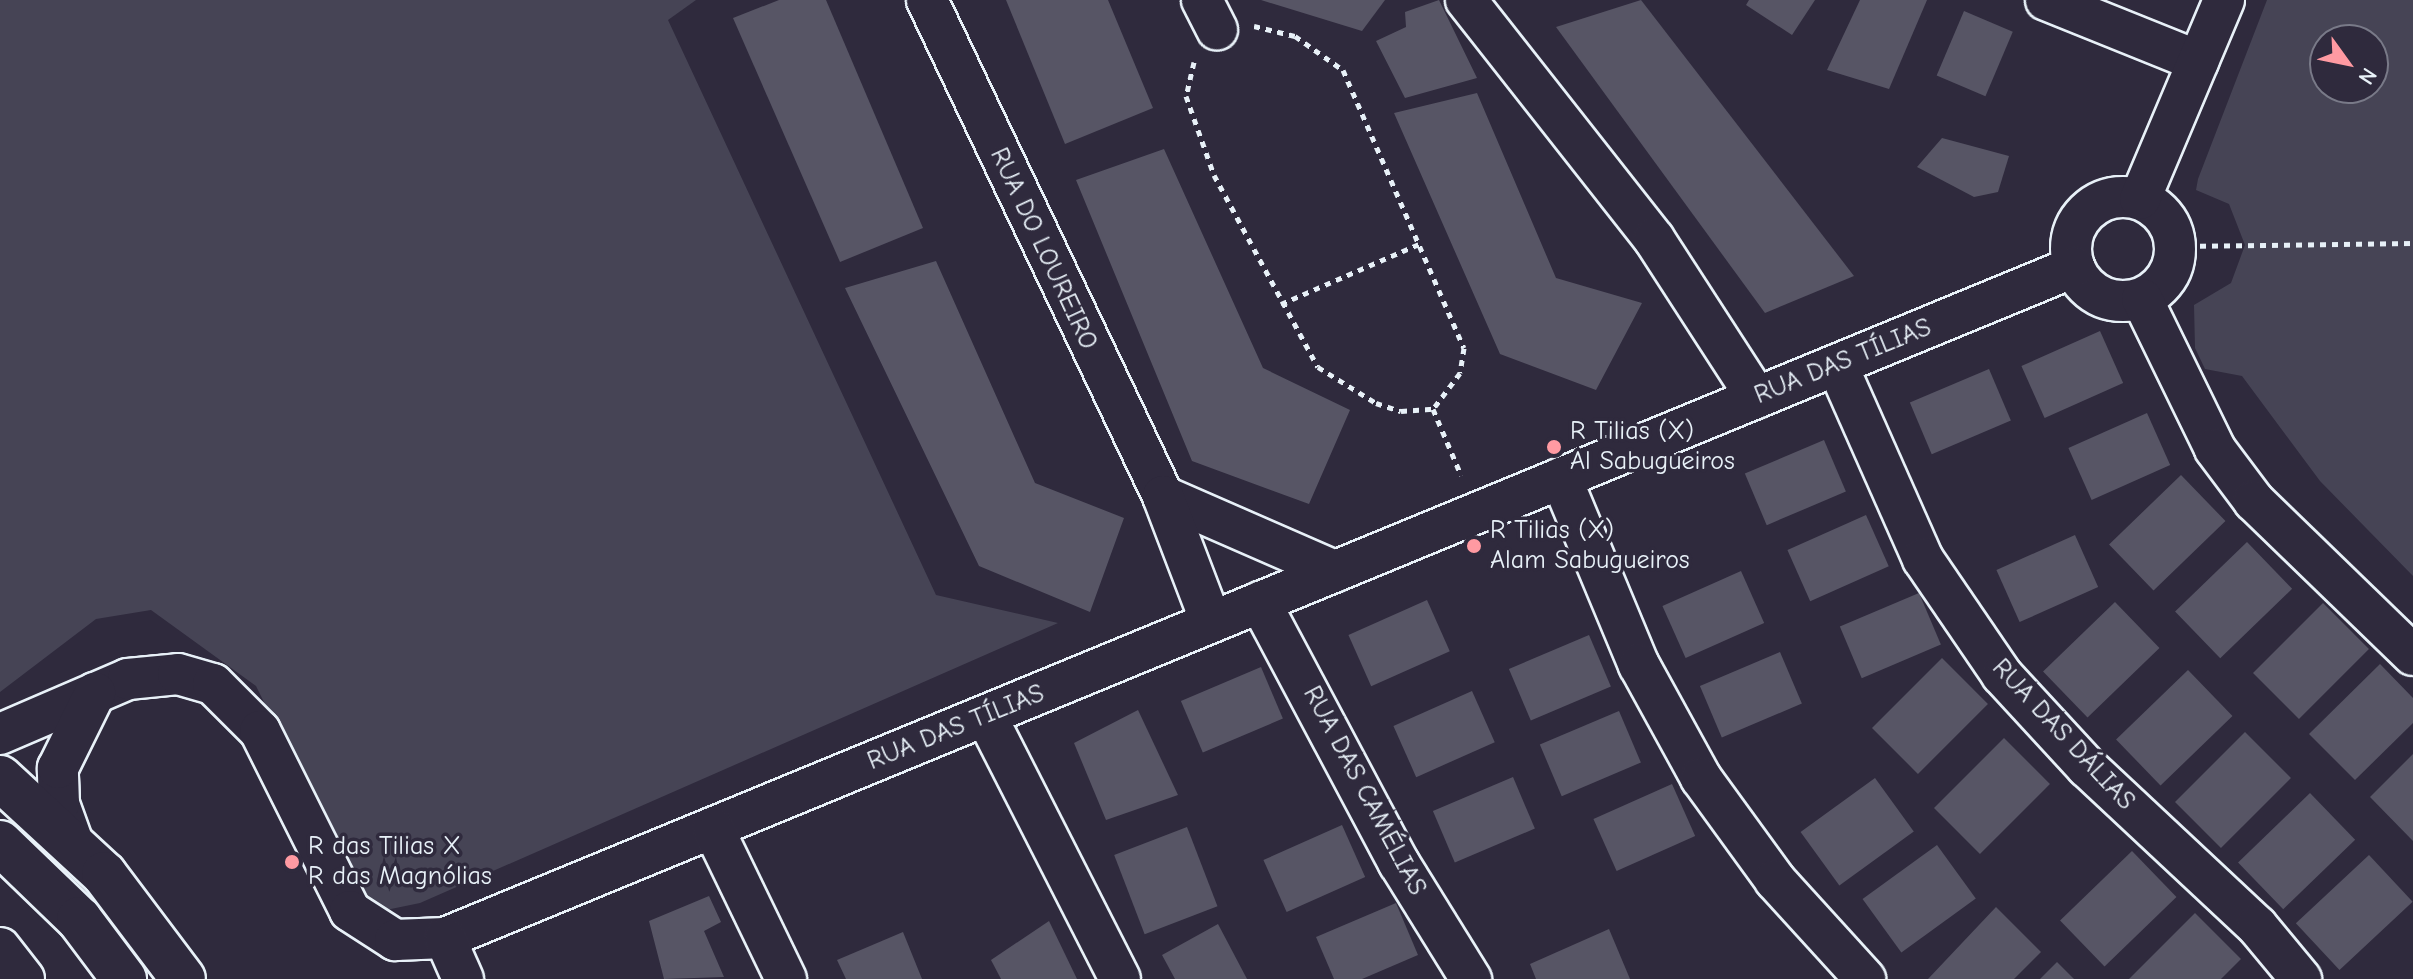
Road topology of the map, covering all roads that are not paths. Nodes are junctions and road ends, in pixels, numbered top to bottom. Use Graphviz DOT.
graph roads {
  1 [pos="927,0"];
  2 [pos="1466,0"];
  3 [pos="2046,0"];
  4 [pos="2224,0"];
  5 [pos="2198,61"];
  6 [pos="2140,199"];
  7 [pos="2074,267"];
  8 [pos="2142,299"];
  9 [pos="1837,365"];
  10 [pos="1757,398"];
  11 [pos="1561,478"];
  12 [pos="1163,496"];
  13 [pos="1335,571"];
  14 [pos="1260,602"];
  15 [pos="1211,622"];
  16 [pos="2413,655"];
  17 [pos="95,693"];
  18 [pos="986,716"];
  19 [pos="0,734"];
  20 [pos="0,778"];
  21 [pos="713,828"];
  22 [pos="0,843"];
  23 [pos="73,843"];
  24 [pos="445,938"];
  25 [pos="0,948"];
  26 [pos="24,979"];
  27 [pos="124,979"];
  28 [pos="183,979"];
  29 [pos="463,979"];
  30 [pos="786,979"];
  31 [pos="1120,979"];
  32 [pos="1471,979"];
  33 [pos="1865,979"];
  34 [pos="2301,979"];
  1 -- 12 [label="street, RUA DO LOUREIRO"];
  2 -- 10 [label="street"];
  3 -- 5 [label="street"];
  4 -- 5 [label="street"];
  5 -- 6 [label="street"];
  6 -- 7 [label="street"];
  6 -- 8 [label="street"];
  7 -- 8 [label="street"];
  7 -- 9 [label="street, RUA DAS TÍLIAS"];
  8 -- 16 [label="street"];
  9 -- 10 [label="street, RUA DAS TÍLIAS"];
  9 -- 34 [label="street, RUA DAS DÁLIAS"];
  10 -- 11 [label="street, RUA DAS TÍLIAS"];
  11 -- 13 [label="street, RUA DAS TÍLIAS"];
  11 -- 33 [label="street"];
  12 -- 13 [label="street"];
  12 -- 15 [label="street, RUA DO LOUREIRO"];
  13 -- 14 [label="street, RUA DAS TÍLIAS"];
  14 -- 15 [label="street, RUA DAS TÍLIAS"];
  14 -- 32 [label="street, RUA DAS CAMÉLIAS"];
  15 -- 18 [label="street, RUA DAS TÍLIAS"];
  17 -- 19 [label="street, RUA DAS TÍLIAS"];
  17 -- 23 [label="street"];
  17 -- 24 [label="street, RUA DAS TÍLIAS"];
  18 -- 21 [label="street, RUA DAS TÍLIAS"];
  18 -- 31 [label="street"];
  20 -- 23 [label="main road"];
  21 -- 24 [label="street, RUA DAS TÍLIAS"];
  21 -- 30 [label="street"];
  22 -- 27 [label="main road"];
  23 -- 28 [label="main road"];
  24 -- 29 [label="street"];
  25 -- 26 [label="street"];
}
